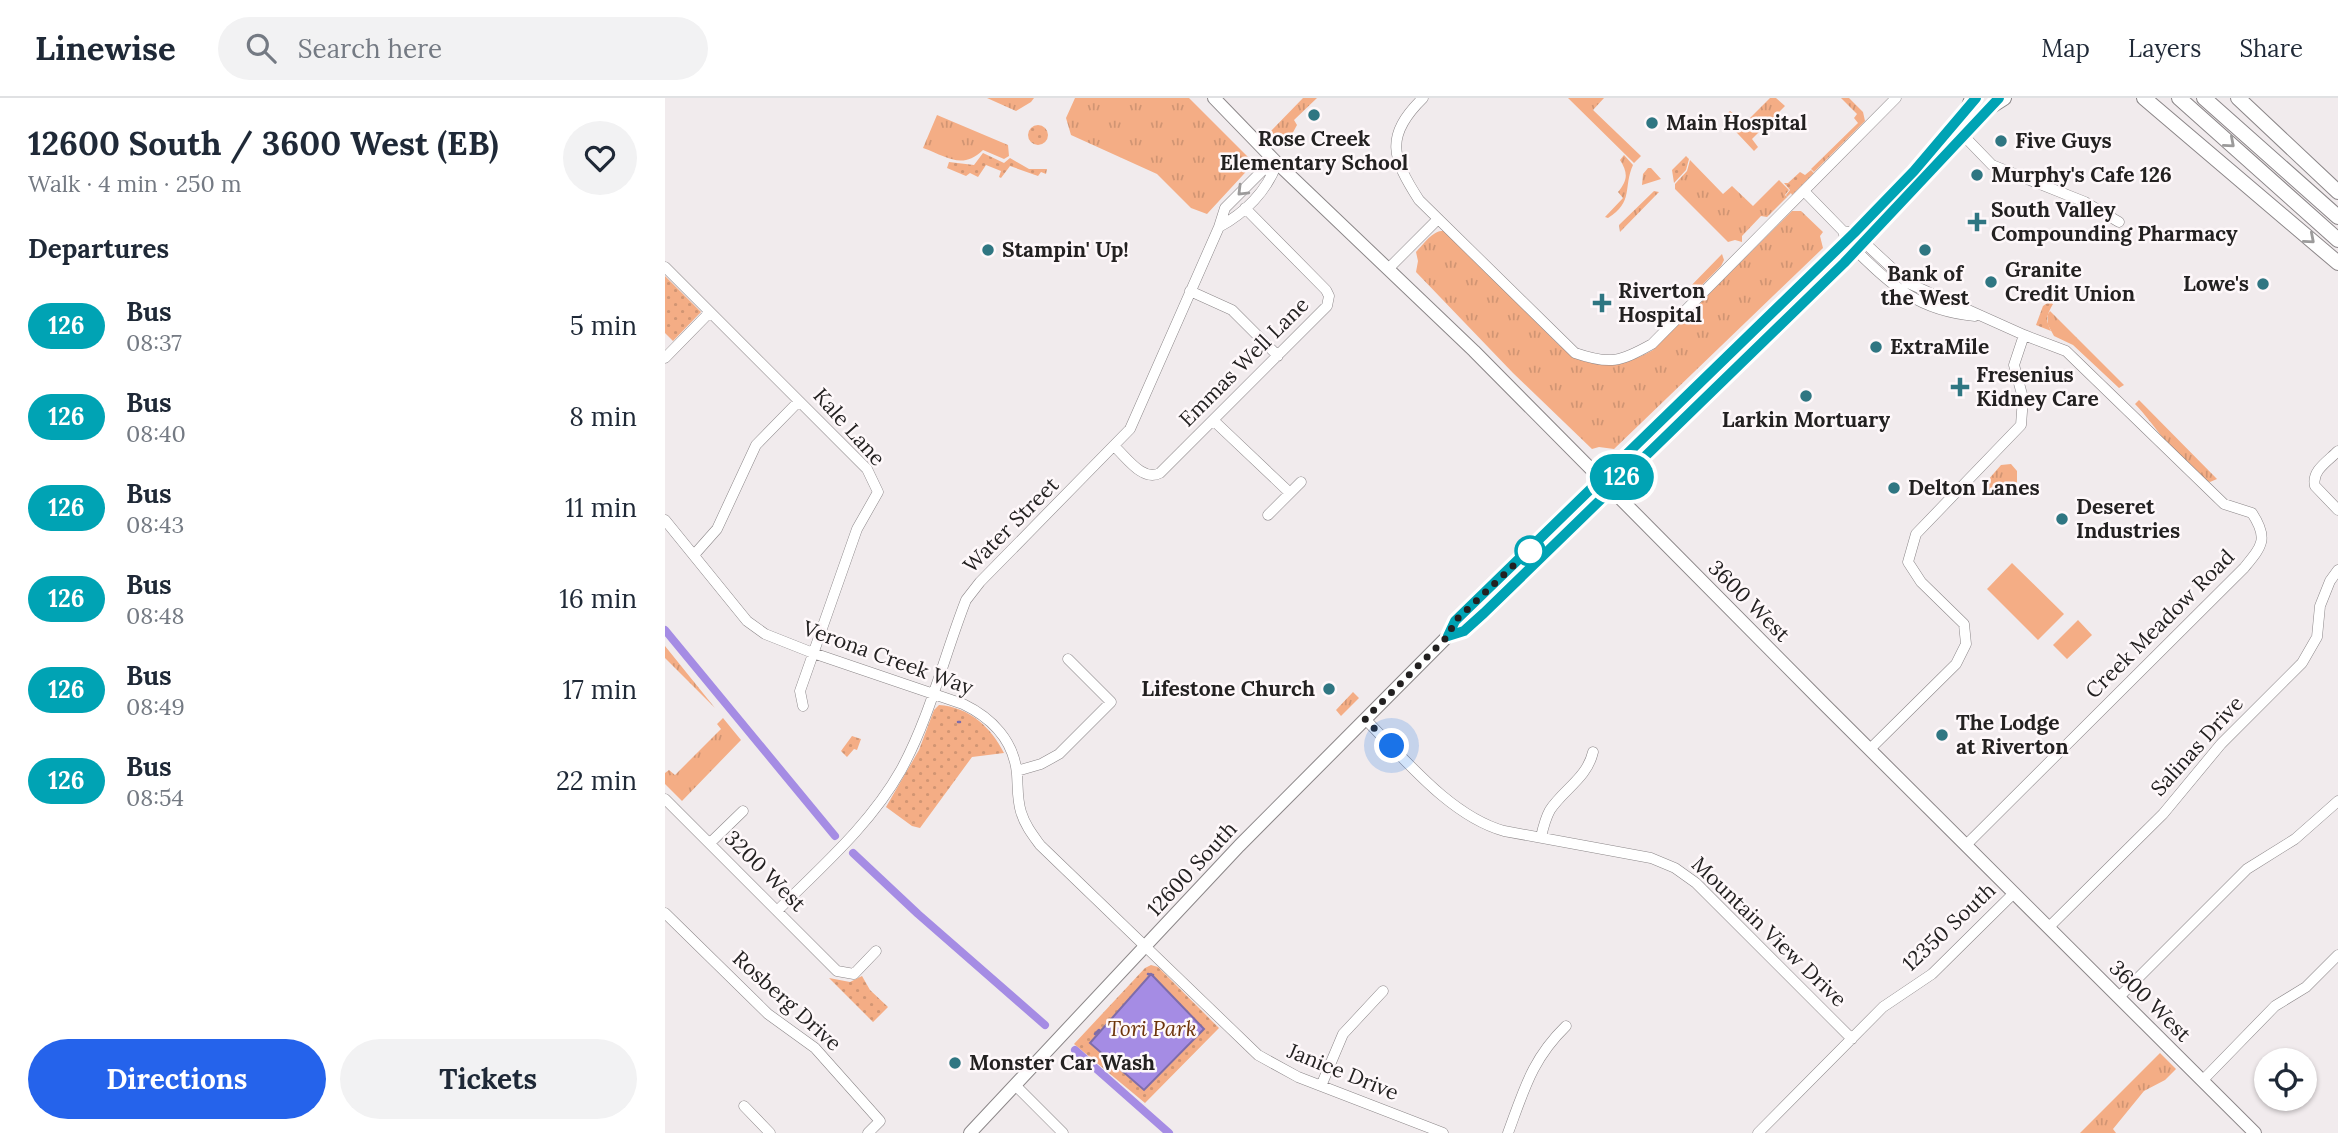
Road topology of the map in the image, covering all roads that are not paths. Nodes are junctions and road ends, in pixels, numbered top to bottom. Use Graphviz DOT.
graph roads {
  1 [pos="1214,98"];
  2 [pos="1423,98"];
  3 [pos="1896,98"];
  4 [pos="2144,98"];
  5 [pos="2179,98"];
  6 [pos="2204,98"];
  7 [pos="2238,98"];
  8 [pos="1999,100"];
  9 [pos="1972,101"];
  10 [pos="1962,135"];
  11 [pos="1277,163"];
  12 [pos="1804,191"];
  13 [pos="2338,192"];
  14 [pos="1245,208"];
  15 [pos="2338,217"];
  16 [pos="1438,219"];
  17 [pos="2119,222"];
  18 [pos="1219,228"];
  19 [pos="1853,239"];
  20 [pos="2338,240"];
  21 [pos="2338,263"];
  22 [pos="665,267"];
  23 [pos="1389,268"];
  24 [pos="1191,291"];
  25 [pos="711,313"];
  26 [pos="1982,317"];
  27 [pos="2024,335"];
  28 [pos="1278,356"];
  29 [pos="665,358"];
  30 [pos="799,401"];
  31 [pos="1213,420"];
  32 [pos="1115,447"];
  33 [pos="2338,451"];
  34 [pos="1301,482"];
  35 [pos="1605,484"];
  36 [pos="1290,493"];
  37 [pos="2338,510"];
  38 [pos="1268,515"];
  39 [pos="665,520"];
  40 [pos="694,555"];
  41 [pos="2338,570"];
  42 [pos="813,653"];
  43 [pos="1069,659"];
  44 [pos="932,694"];
  45 [pos="803,706"];
  46 [pos="1365,719"];
  47 [pos="1870,749"];
  48 [pos="1593,752"];
  49 [pos="1017,771"];
  50 [pos="665,799"];
  51 [pos="2338,801"];
  52 [pos="743,811"];
  53 [pos="1541,837"];
  54 [pos="710,843"];
  55 [pos="1966,845"];
  56 [pos="2014,892"];
  57 [pos="777,911"];
  58 [pos="665,913"];
  59 [pos="2049,927"];
  60 [pos="1146,946"];
  61 [pos="876,951"];
  62 [pos="2338,955"];
  63 [pos="1383,991"];
  64 [pos="2119,997"];
  65 [pos="1566,1026"];
  66 [pos="1852,1039"];
  67 [pos="2202,1081"];
  68 [pos="1015,1086"];
  69 [pos="1321,1086"];
  70 [pos="744,1106"];
  71 [pos="770,1133"];
  72 [pos="868,1133"];
  73 [pos="970,1133"];
  74 [pos="1063,1133"];
  75 [pos="1443,1133"];
  76 [pos="1508,1133"];
  77 [pos="1758,1133"];
  78 [pos="2255,1133"];
  1 -- 11 [label="main road, 3600 West"];
  2 -- 16 [label="street"];
  3 -- 12 [label="street"];
  4 -- 21 [label="highway, one-way"];
  5 -- 20 [label="highway, one-way"];
  6 -- 15 [label="highway"];
  7 -- 13 [label="highway"];
  8 -- 10 [label="main road, 12600 South"];
  9 -- 19 [label="main road, 12600 South"];
  10 -- 17 [label="street"];
  10 -- 19 [label="main road, 12600 South"];
  11 -- 14 [label="street, Water Street"];
  11 -- 18 [label="street, Water Street, one-way"];
  11 -- 23 [label="main road, 3600 West"];
  12 -- 16 [label="street"];
  12 -- 19 [label="street"];
  14 -- 18 [label="street, Water Street"];
  14 -- 28 [label="street, Emmas Well Lane"];
  16 -- 23 [label="street"];
  18 -- 24 [label="street, Water Street"];
  19 -- 26 [label="street, Creek Meadow Road"];
  19 -- 26 [label="street, Creek Meadow Road"];
  19 -- 35 [label="main road, 12600 South"];
  22 -- 25 [label="street, Kale Lane"];
  23 -- 35 [label="main road, 3600 West"];
  24 -- 28 [label="street"];
  24 -- 32 [label="street, Water Street"];
  25 -- 29 [label="street"];
  25 -- 30 [label="street, Kale Lane"];
  26 -- 27 [label="street, Creek Meadow Road"];
  27 -- 47 [label="street"];
  27 -- 55 [label="street, Creek Meadow Road"];
  28 -- 31 [label="street, Emmas Well Lane"];
  30 -- 40 [label="street"];
  30 -- 42 [label="street, Kale Lane"];
  31 -- 32 [label="street, Emmas Well Lane"];
  31 -- 36 [label="street"];
  32 -- 44 [label="street, Water Street"];
  33 -- 37 [label="street"];
  34 -- 36 [label="street"];
  35 -- 46 [label="main road, 12600 South"];
  35 -- 47 [label="main road, 3600 West"];
  36 -- 38 [label="street"];
  39 -- 40 [label="street, Verona Creek Way"];
  40 -- 42 [label="street, Verona Creek Way"];
  41 -- 59 [label="street, Salinas Drive"];
  42 -- 44 [label="street, Verona Creek Way"];
  42 -- 45 [label="street"];
  43 -- 49 [label="street"];
  44 -- 49 [label="street, Verona Creek Way"];
  44 -- 57 [label="street, Water Street"];
  46 -- 53 [label="street, Mountain View Drive"];
  46 -- 60 [label="main road, 12600 South"];
  47 -- 55 [label="main road, 3600 West"];
  48 -- 53 [label="street"];
  49 -- 60 [label="street, Verona Creek Way"];
  50 -- 54 [label="street, 3200 West"];
  51 -- 64 [label="street"];
  52 -- 54 [label="street"];
  53 -- 66 [label="street, Mountain View Drive"];
  54 -- 57 [label="street, 3200 West"];
  55 -- 56 [label="main road, 3600 West"];
  56 -- 59 [label="main road, 3600 West"];
  56 -- 66 [label="street, 12350 South"];
  57 -- 61 [label="street, 3200 West"];
  58 -- 72 [label="street, Rosberg Drive"];
  59 -- 64 [label="main road, 3600 West"];
  60 -- 68 [label="main road, 12600 South"];
  60 -- 69 [label="street, Janice Drive"];
  62 -- 67 [label="street"];
  63 -- 69 [label="street"];
  64 -- 67 [label="main road, 3600 West"];
  65 -- 76 [label="street"];
  66 -- 77 [label="street, 12350 South"];
  67 -- 78 [label="main road, 3600 West"];
  68 -- 73 [label="main road, 12600 South"];
  68 -- 74 [label="street"];
  69 -- 75 [label="street, Janice Drive"];
  70 -- 71 [label="street"];
}
